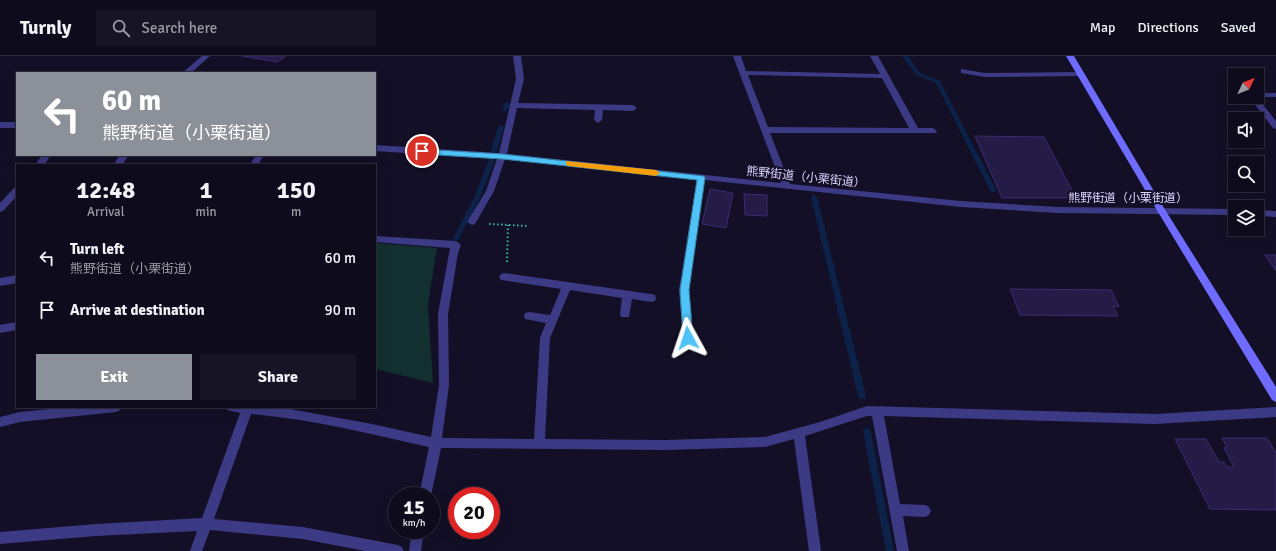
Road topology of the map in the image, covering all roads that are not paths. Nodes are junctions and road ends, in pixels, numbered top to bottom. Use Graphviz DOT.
graph roads {
  1 [pos="206,56"];
  2 [pos="517,56"];
  3 [pos="737,56"];
  4 [pos="874,56"];
  5 [pos="1070,56"];
  6 [pos="964,71"];
  7 [pos="187,72"];
  8 [pos="743,73"];
  9 [pos="1081,74"];
  10 [pos="884,76"];
  11 [pos="1264,95"];
  12 [pos="1276,95"];
  13 [pos="1259,104"];
  14 [pos="514,105"];
  15 [pos="600,107"];
  16 [pos="633,108"];
  17 [pos="598,120"];
  18 [pos="0,125"];
  19 [pos="16,126"];
  20 [pos="1276,126"];
  21 [pos="765,130"];
  22 [pos="914,131"];
  23 [pos="933,132"];
  24 [pos="376,148"];
  25 [pos="46,156"];
  26 [pos="124,156"];
  27 [pos="502,156"];
  28 [pos="40,164"];
  29 [pos="118,164"];
  30 [pos="701,178"];
  31 [pos="787,187"];
  32 [pos="16,191"];
  33 [pos="0,209"];
  34 [pos="1161,210"];
  35 [pos="1228,212"];
  36 [pos="1264,213"];
  37 [pos="1276,214"];
  38 [pos="472,222"];
  39 [pos="376,239"];
  40 [pos="504,277"];
  41 [pos="16,279"];
  42 [pos="0,282"];
  43 [pos="567,286"];
  44 [pos="627,295"];
  45 [pos="651,298"];
  46 [pos="626,314"];
  47 [pos="529,316"];
  48 [pos="553,320"];
  49 [pos="16,326"];
  50 [pos="0,329"];
  51 [pos="688,338"];
  52 [pos="1276,397"];
  53 [pos="106,408"];
  54 [pos="248,408"];
  55 [pos="877,411"];
  56 [pos="1276,412"];
  57 [pos="0,422"];
  58 [pos="799,433"];
  59 [pos="436,443"];
  60 [pos="539,444"];
  61 [pos="427,487"];
  62 [pos="895,510"];
  63 [pos="925,511"];
  64 [pos="206,524"];
  65 [pos="0,538"];
  66 [pos="417,539"];
  67 [pos="196,551"];
  68 [pos="398,551"];
  69 [pos="415,551"];
  70 [pos="815,551"];
  71 [pos="903,551"];
  1 -- 7 [label="street"];
  2 -- 14 [label="street"];
  3 -- 8 [label="street"];
  4 -- 10 [label="street"];
  5 -- 9 [label="street"];
  6 -- 9 [label="street"];
  8 -- 10 [label="street"];
  8 -- 21 [label="street"];
  9 -- 34 [label="street"];
  10 -- 22 [label="street"];
  11 -- 12 [label="street"];
  13 -- 20 [label="street"];
  14 -- 15 [label="street"];
  14 -- 27 [label="street"];
  15 -- 16 [label="street"];
  15 -- 17 [label="street"];
  18 -- 19 [label="street"];
  21 -- 22 [label="street"];
  21 -- 31 [label="street"];
  22 -- 23 [label="street"];
  24 -- 27 [label="street, 熊野街道（小栗街道）"];
  25 -- 28 [label="street"];
  26 -- 29 [label="street"];
  27 -- 30 [label="street, 熊野街道（小栗街道）"];
  27 -- 38 [label="street"];
  30 -- 31 [label="street, 熊野街道（小栗街道）"];
  30 -- 51 [label="street"];
  31 -- 34 [label="street, 熊野街道（小栗街道）"];
  32 -- 33 [label="street"];
  34 -- 35 [label="street, 熊野街道（小栗街道）"];
  34 -- 52 [label="street"];
  36 -- 37 [label="street"];
  39 -- 59 [label="street"];
  40 -- 43 [label="street"];
  41 -- 42 [label="street"];
  43 -- 44 [label="street"];
  43 -- 48 [label="street"];
  44 -- 45 [label="street"];
  44 -- 46 [label="street"];
  47 -- 48 [label="street"];
  48 -- 60 [label="street"];
  49 -- 50 [label="street"];
  53 -- 57 [label="street"];
  54 -- 59 [label="street"];
  54 -- 64 [label="street"];
  55 -- 56 [label="street"];
  55 -- 58 [label="street"];
  55 -- 62 [label="street"];
  58 -- 60 [label="street"];
  58 -- 70 [label="street"];
  59 -- 60 [label="street"];
  59 -- 61 [label="street"];
  62 -- 63 [label="street"];
  62 -- 71 [label="street"];
  64 -- 65 [label="street"];
  64 -- 67 [label="street"];
  64 -- 68 [label="street"];
  66 -- 69 [label="street"];
}
